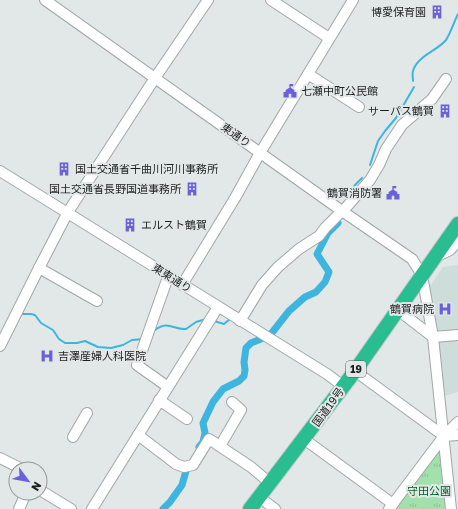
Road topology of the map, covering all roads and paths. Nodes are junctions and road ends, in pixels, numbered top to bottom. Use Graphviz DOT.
graph roads {
  1 [pos="45,0"];
  2 [pos="208,0"];
  3 [pos="271,0"];
  4 [pos="353,0"];
  5 [pos="329,38"];
  6 [pos="308,74"];
  7 [pos="155,78"];
  8 [pos="446,79"];
  9 [pos="359,107"];
  10 [pos="260,152"];
  11 [pos="0,171"];
  12 [pos="343,211"];
  13 [pos="68,212"];
  14 [pos="458,224"];
  15 [pos="458,241"];
  16 [pos="432,259"];
  17 [pos="39,268"];
  18 [pos="422,275"];
  19 [pos="168,277"];
  20 [pos="182,285"];
  21 [pos="97,301"];
  22 [pos="218,307"];
  23 [pos="398,310"];
  24 [pos="240,321"];
  25 [pos="458,335"];
  26 [pos="433,337"];
  27 [pos="0,346"];
  28 [pos="355,371"];
  29 [pos="343,386"];
  30 [pos="168,387"];
  31 [pos="159,400"];
  32 [pos="232,402"];
  33 [pos="87,413"];
  34 [pos="188,419"];
  35 [pos="458,422"];
  36 [pos="138,435"];
  37 [pos="458,435"];
  38 [pos="444,436"];
  39 [pos="73,437"];
  40 [pos="304,439"];
  41 [pos="220,446"];
  42 [pos="270,483"];
  43 [pos="48,495"];
  44 [pos="259,497"];
  45 [pos="391,507"];
  46 [pos="71,509"];
  47 [pos="92,509"];
  48 [pos="250,509"];
  49 [pos="275,509"];
  50 [pos="452,509"];
  1 -- 7 [label="street, 東通り"];
  2 -- 7 [label="street"];
  3 -- 5 [label="street"];
  4 -- 5 [label="street"];
  5 -- 6 [label="street"];
  6 -- 9 [label="street"];
  6 -- 10 [label="street"];
  7 -- 10 [label="street, 東通り"];
  7 -- 13 [label="street"];
  8 -- 12 [label="street"];
  10 -- 12 [label="street, 東通り"];
  10 -- 20 [label="street"];
  11 -- 13 [label="street, 東東通り"];
  12 -- 18 [label="street, 東通り"];
  12 -- 24 [label="street"];
  13 -- 17 [label="street"];
  13 -- 19 [label="street, 東東通り"];
  14 -- 16 [label="highway, 国道19号 / 19"];
  15 -- 16 [label="street"];
  16 -- 18 [label="highway, 国道19号 / 19"];
  17 -- 21 [label="street"];
  17 -- 27 [label="street"];
  18 -- 23 [label="highway, 国道19号 / 19"];
  18 -- 26 [label="street"];
  19 -- 20 [label="street, 東東通り"];
  19 -- 30 [label="street"];
  20 -- 22 [label="street, 東東通り"];
  22 -- 24 [label="street, 東東通り"];
  22 -- 30 [label="street"];
  23 -- 26 [label="street"];
  23 -- 28 [label="highway, 国道19号 / 19"];
  24 -- 29 [label="street, 東東通り"];
  25 -- 26 [label="street"];
  26 -- 38 [label="street"];
  28 -- 29 [label="highway, 国道19号 / 19"];
  28 -- 38 [label="street"];
  29 -- 40 [label="highway, 国道19号 / 19"];
  30 -- 31 [label="street"];
  31 -- 34 [label="street"];
  31 -- 36 [label="street"];
  32 -- 41 [label="street"];
  33 -- 39 [label="street"];
  35 -- 38 [label="street"];
  36 -- 41 [label="street"];
  36 -- 47 [label="street"];
  37 -- 38 [label="street"];
  38 -- 45 [label="street"];
  38 -- 50 [label="street"];
  40 -- 42 [label="highway, 国道19号 / 19"];
  40 -- 45 [label="street"];
  41 -- 42 [label="street"];
  42 -- 44 [label="highway, 国道19号 / 19"];
  43 -- 46 [label="street"];
  44 -- 48 [label="highway, 国道19号 / 19"];
  44 -- 49 [label="street"];
}
